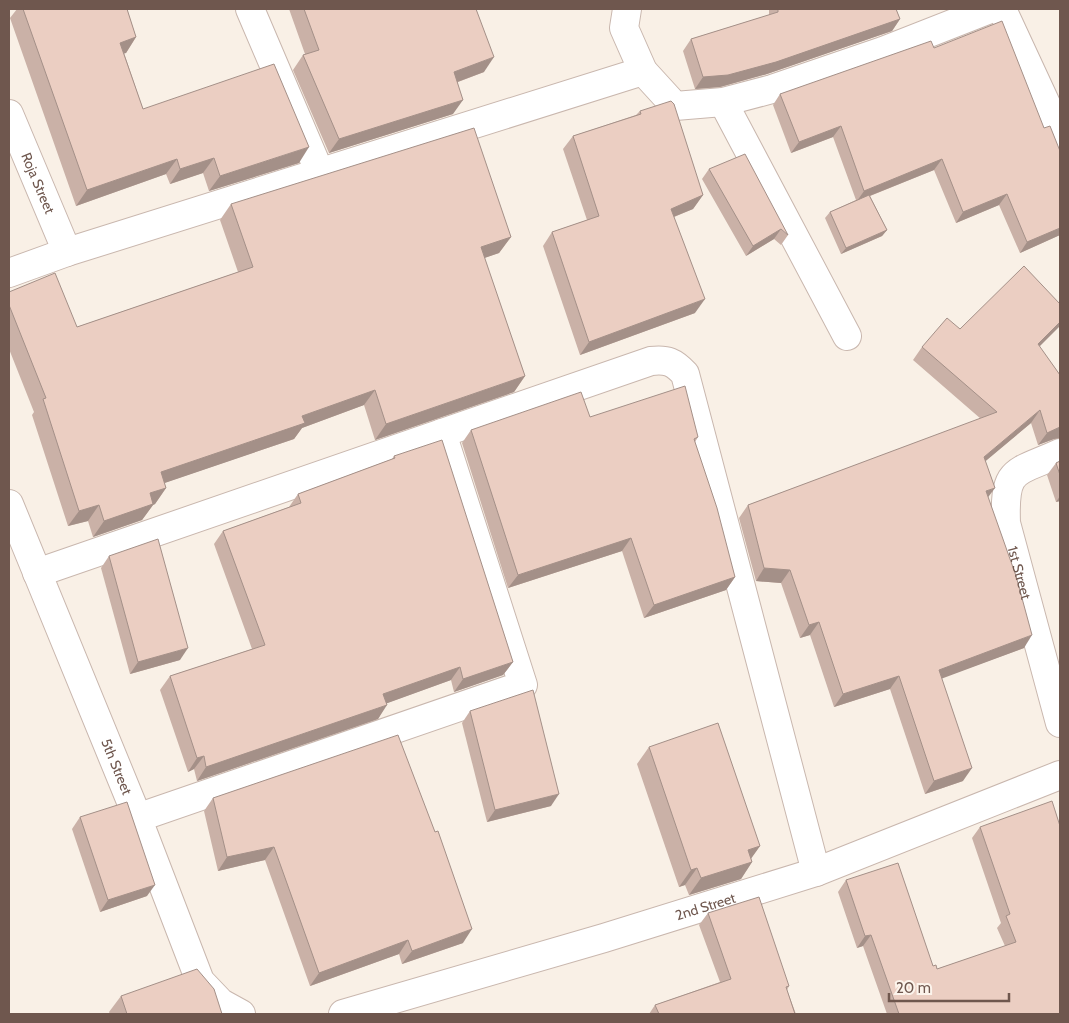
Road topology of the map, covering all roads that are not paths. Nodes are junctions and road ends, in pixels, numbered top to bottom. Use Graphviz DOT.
graph roads {
  1 [pos="250,9"];
  2 [pos="627,9"];
  3 [pos="990,9"];
  4 [pos="1002,9"];
  5 [pos="643,72"];
  6 [pos="723,102"];
  7 [pos="9,114"];
  8 [pos="1060,134"];
  9 [pos="320,173"];
  10 [pos="67,252"];
  11 [pos="9,273"];
  12 [pos="847,336"];
  13 [pos="442,433"];
  14 [pos="1060,453"];
  15 [pos="9,504"];
  16 [pos="38,573"];
  17 [pos="1060,724"];
  18 [pos="1060,775"];
  19 [pos="137,818"];
  20 [pos="816,872"];
  21 [pos="241,1014"];
  22 [pos="343,1014"];
  1 -- 9 [label="street"];
  2 -- 5 [label="street"];
  3 -- 6 [label="street"];
  4 -- 8 [label="street"];
  5 -- 6 [label="street"];
  5 -- 9 [label="street"];
  6 -- 12 [label="street"];
  7 -- 10 [label="street, Roja Street"];
  9 -- 10 [label="street"];
  10 -- 11 [label="street"];
  13 -- 16 [label="street"];
  13 -- 19 [label="street"];
  13 -- 20 [label="street"];
  14 -- 17 [label="street, 1st Street"];
  15 -- 16 [label="street, 5th Street"];
  16 -- 19 [label="street, 5th Street"];
  18 -- 20 [label="street, 2nd Street"];
  19 -- 21 [label="street, 5th Street"];
  20 -- 22 [label="street, 2nd Street"];
}
